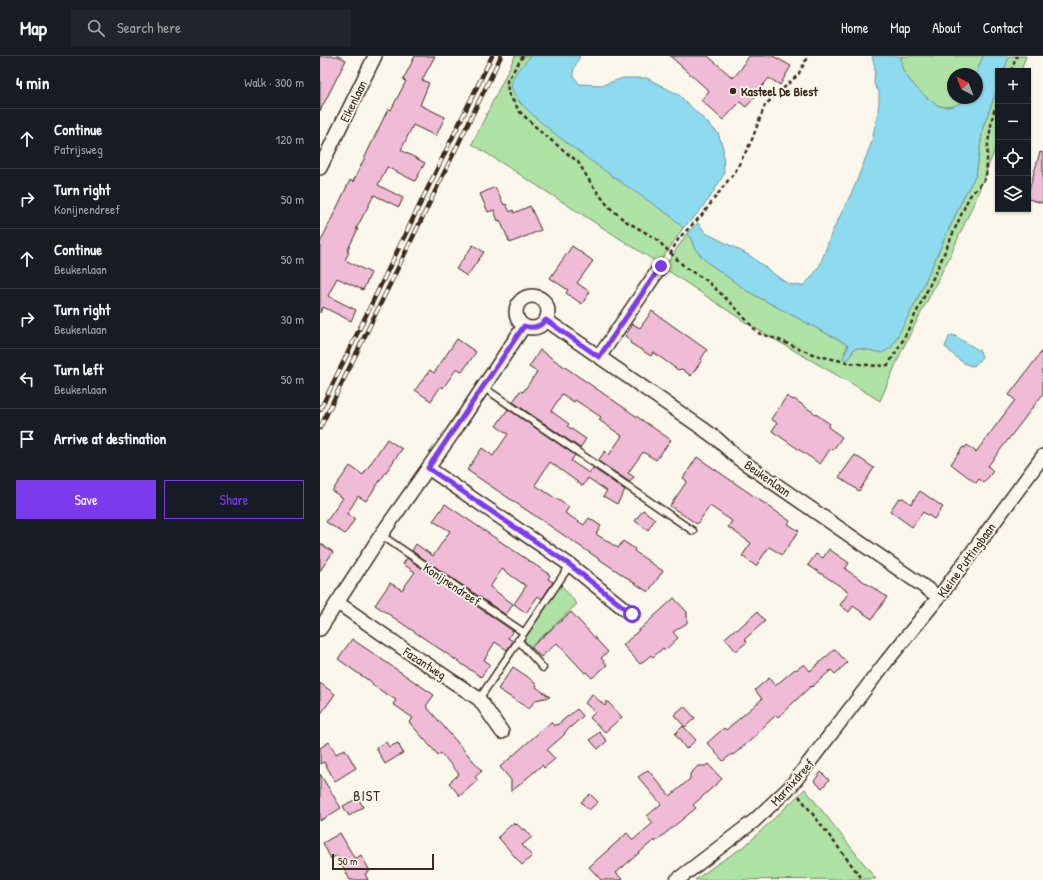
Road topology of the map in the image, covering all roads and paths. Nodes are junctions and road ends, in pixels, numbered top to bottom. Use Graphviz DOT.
graph roads {
  1 [pos="375,56"];
  2 [pos="523,56"];
  3 [pos="808,56"];
  4 [pos="1018,56"];
  5 [pos="1012,68"];
  6 [pos="997,104"];
  7 [pos="320,168"];
  8 [pos="671,253"];
  9 [pos="661,266"];
  10 [pos="546,320"];
  11 [pos="524,326"];
  12 [pos="599,357"];
  13 [pos="483,387"];
  14 [pos="1043,456"];
  15 [pos="428,468"];
  16 [pos="693,531"];
  17 [pos="381,535"];
  18 [pos="570,565"];
  19 [pos="939,597"];
  20 [pos="338,603"];
  21 [pos="632,614"];
  22 [pos="320,629"];
  23 [pos="523,632"];
  24 [pos="518,640"];
  25 [pos="886,662"];
  26 [pos="543,668"];
  27 [pos="479,699"];
  28 [pos="502,732"];
  29 [pos="791,786"];
  30 [pos="677,880"];
  31 [pos="863,880"];
  1 -- 7 [label="street, Eikenlaan"];
  2 -- 8 [label="path"];
  3 -- 8 [label="path"];
  4 -- 5 [label="path"];
  6 -- 8 [label="path"];
  9 -- 12 [label="street"];
  10 -- 11 [label="street"];
  10 -- 11 [label="street"];
  10 -- 12 [label="street, Beukenlaan"];
  11 -- 13 [label="street"];
  12 -- 19 [label="street, Beukenlaan"];
  13 -- 15 [label="street"];
  13 -- 16 [label="lane"];
  14 -- 19 [label="street, Kleine Puttingbaan"];
  15 -- 17 [label="street"];
  15 -- 18 [label="street"];
  17 -- 20 [label="street"];
  17 -- 23 [label="lane, Konijnendreef"];
  18 -- 21 [label="street"];
  18 -- 23 [label="lane"];
  19 -- 25 [label="street, Kleine Puttingbaan"];
  20 -- 22 [label="street"];
  20 -- 27 [label="street, Fazantweg"];
  23 -- 24 [label="lane"];
  24 -- 26 [label="lane"];
  24 -- 27 [label="lane"];
  25 -- 29 [label="street, Marnixdreef"];
  27 -- 28 [label="street, Fazantweg"];
  29 -- 30 [label="street, Marnixdreef"];
  29 -- 31 [label="path"];
}
